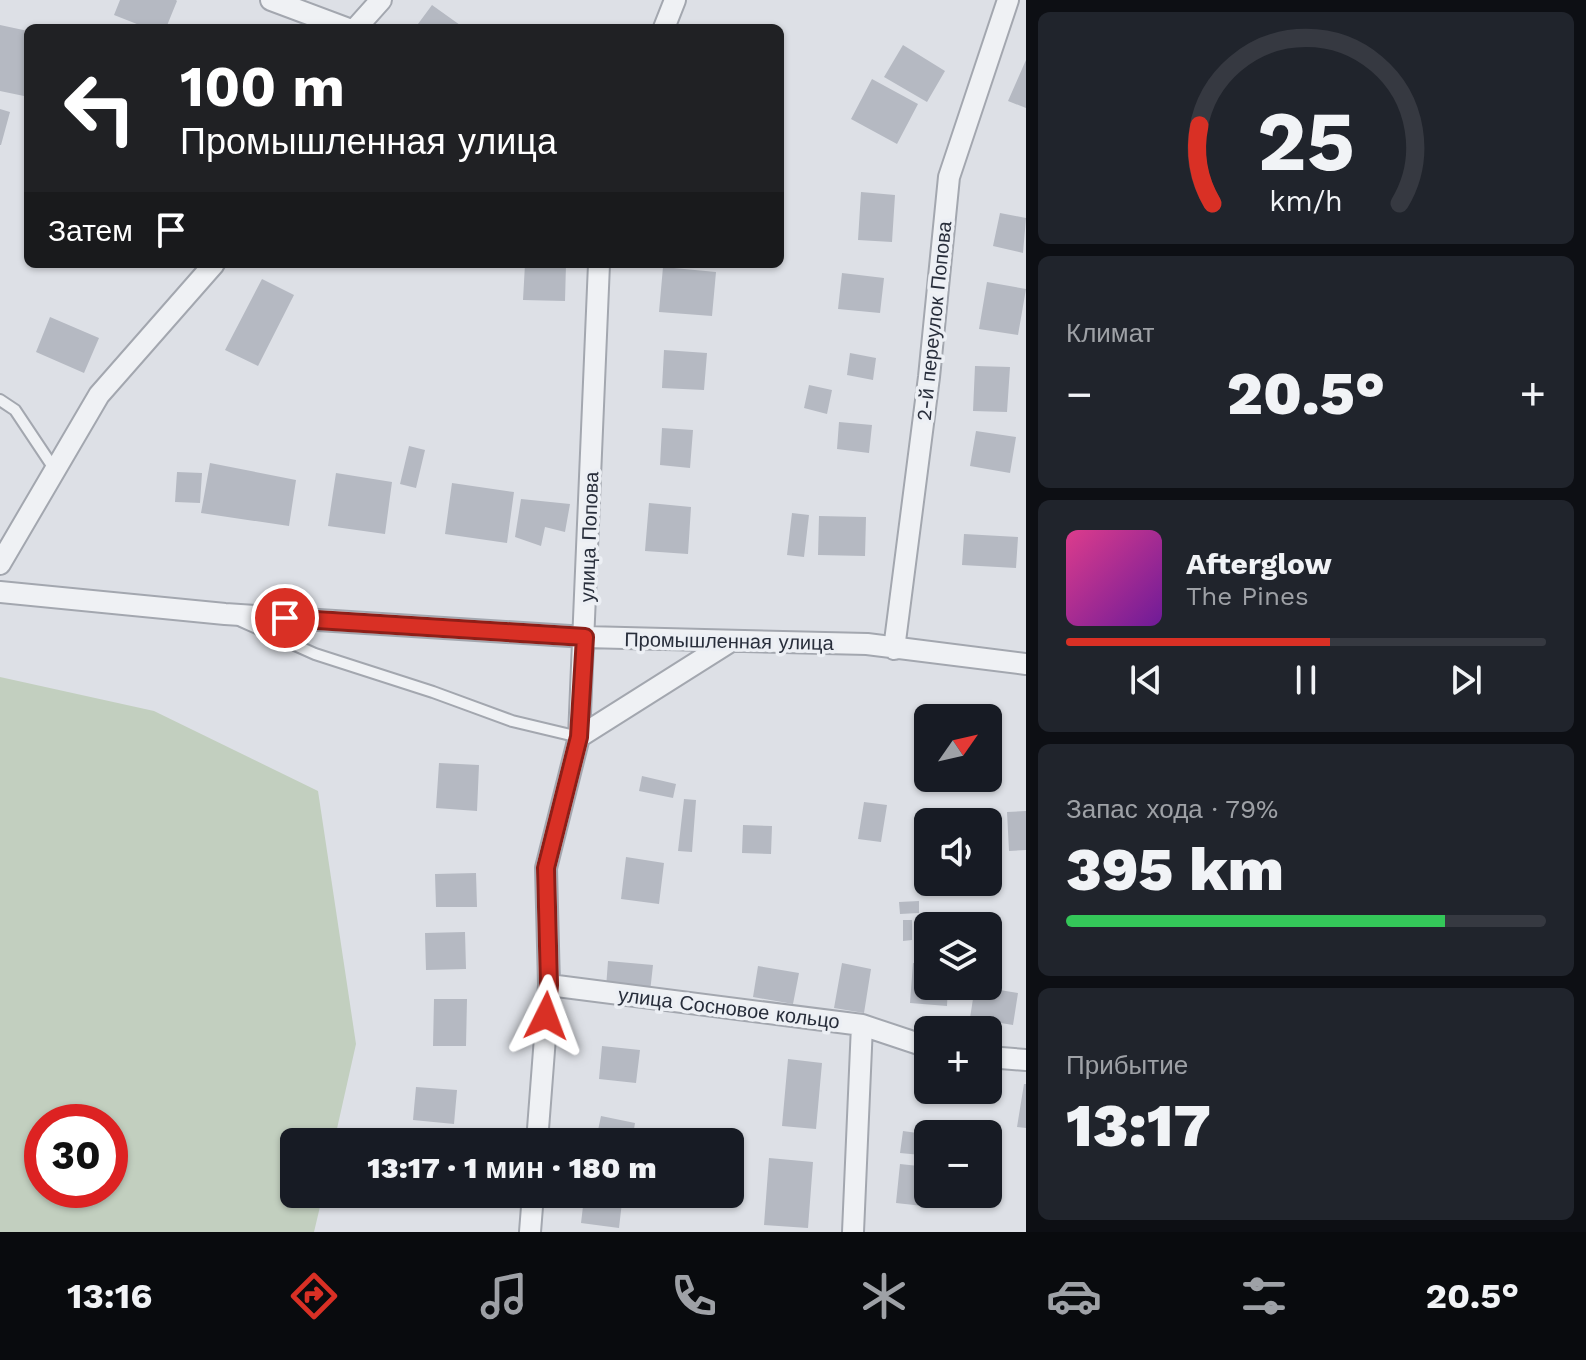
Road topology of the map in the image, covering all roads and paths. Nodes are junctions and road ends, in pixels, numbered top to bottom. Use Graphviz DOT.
graph roads {
  1 [pos="271,0"];
  2 [pos="381,0"];
  3 [pos="675,0"];
  4 [pos="1008,0"];
  5 [pos="335,24"];
  6 [pos="360,24"];
  7 [pos="666,24"];
  8 [pos="210,268"];
  9 [pos="599,268"];
  10 [pos="0,400"];
  11 [pos="55,470"];
  12 [pos="0,564"];
  13 [pos="0,592"];
  14 [pos="225,614"];
  15 [pos="585,637"];
  16 [pos="732,641"];
  17 [pos="894,649"];
  18 [pos="1026,664"];
  19 [pos="579,737"];
  20 [pos="549,985"];
  21 [pos="862,1025"];
  22 [pos="914,1042"];
  23 [pos="1002,1058"];
  24 [pos="1026,1060"];
  25 [pos="538,1128"];
  26 [pos="532,1208"];
  27 [pos="530,1232"];
  28 [pos="853,1232"];
  1 -- 5 [label="street"];
  2 -- 6 [label="street"];
  3 -- 7 [label="street"];
  4 -- 17 [label="street, 2-й переулок Попова"];
  8 -- 11 [label="street"];
  9 -- 15 [label="street, улица Попова"];
  10 -- 11 [label="lane"];
  11 -- 12 [label="street"];
  13 -- 14 [label="street, Промышленная улица"];
  14 -- 15 [label="street, Промышленная улица"];
  14 -- 19 [label="lane"];
  15 -- 16 [label="street, Промышленная улица"];
  15 -- 19 [label="street, улица Попова"];
  16 -- 17 [label="street, Промышленная улица"];
  16 -- 19 [label="street"];
  17 -- 18 [label="street, Промышленная улица"];
  19 -- 20 [label="street, улица Попова"];
  20 -- 21 [label="street, улица Сосновое кольцо"];
  20 -- 25 [label="street, улица Попова"];
  21 -- 22 [label="street, улица Сосновое кольцо"];
  21 -- 28 [label="street, улица Сосновое кольцо"];
  23 -- 24 [label="street"];
  26 -- 27 [label="street"];
}
